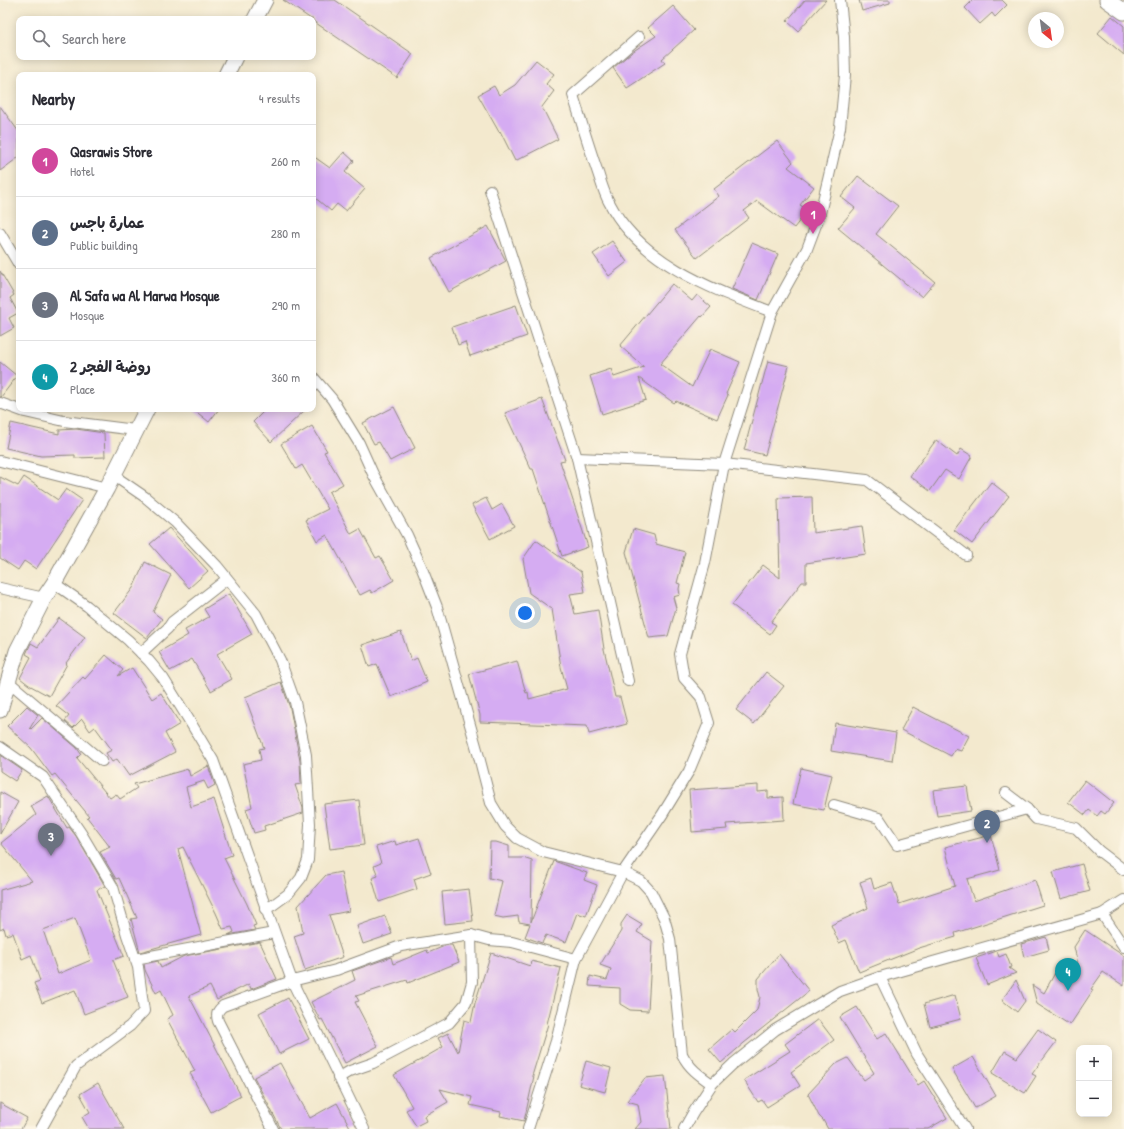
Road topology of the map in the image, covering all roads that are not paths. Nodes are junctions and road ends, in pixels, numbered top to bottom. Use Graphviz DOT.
graph roads {
  1 [pos="265,0"];
  2 [pos="840,0"];
  3 [pos="1107,0"];
  4 [pos="1124,12"];
  5 [pos="257,16"];
  6 [pos="639,37"];
  7 [pos="234,60"];
  8 [pos="228,72"];
  9 [pos="490,190"];
  10 [pos="0,233"];
  11 [pos="16,260"];
  12 [pos="772,312"];
  13 [pos="316,380"];
  14 [pos="0,403"];
  15 [pos="16,409"];
  16 [pos="26,412"];
  17 [pos="144,412"];
  18 [pos="135,430"];
  19 [pos="577,458"];
  20 [pos="0,460"];
  21 [pos="724,464"];
  22 [pos="110,482"];
  23 [pos="966,555"];
  24 [pos="227,579"];
  25 [pos="54,583"];
  26 [pos="0,588"];
  27 [pos="44,598"];
  28 [pos="141,653"];
  29 [pos="628,681"];
  30 [pos="9,682"];
  31 [pos="0,710"];
  32 [pos="0,747"];
  33 [pos="102,761"];
  34 [pos="1006,793"];
  35 [pos="834,805"];
  36 [pos="1027,810"];
  37 [pos="1124,870"];
  38 [pos="623,872"];
  39 [pos="1124,900"];
  40 [pos="266,909"];
  41 [pos="1102,914"];
  42 [pos="274,933"];
  43 [pos="471,935"];
  44 [pos="1124,947"];
  45 [pos="135,959"];
  46 [pos="576,959"];
  47 [pos="880,977"];
  48 [pos="292,981"];
  49 [pos="338,1078"];
  50 [pos="712,1084"];
  51 [pos="42,1129"];
  52 [pos="273,1129"];
  53 [pos="364,1129"];
  54 [pos="528,1129"];
  55 [pos="684,1129"];
  56 [pos="965,1129"];
  1 -- 5 [label="street"];
  2 -- 12 [label="street"];
  3 -- 4 [label="street"];
  6 -- 12 [label="street"];
  7 -- 8 [label="street"];
  9 -- 19 [label="street"];
  10 -- 11 [label="street"];
  12 -- 21 [label="street"];
  13 -- 38 [label="street"];
  14 -- 15 [label="street"];
  16 -- 18 [label="street"];
  17 -- 18 [label="street"];
  18 -- 22 [label="street"];
  19 -- 21 [label="street"];
  19 -- 29 [label="street"];
  20 -- 22 [label="street"];
  21 -- 23 [label="street"];
  21 -- 38 [label="street"];
  22 -- 24 [label="street"];
  22 -- 25 [label="street"];
  24 -- 28 [label="street"];
  24 -- 40 [label="street"];
  25 -- 27 [label="street"];
  25 -- 28 [label="street"];
  26 -- 27 [label="street"];
  27 -- 30 [label="street"];
  28 -- 40 [label="street"];
  30 -- 31 [label="street"];
  30 -- 33 [label="street"];
  32 -- 45 [label="street"];
  34 -- 36 [label="street"];
  35 -- 36 [label="street"];
  36 -- 37 [label="street"];
  38 -- 46 [label="street"];
  38 -- 50 [label="street"];
  39 -- 41 [label="street"];
  40 -- 42 [label="street"];
  41 -- 44 [label="street"];
  41 -- 47 [label="street"];
  42 -- 45 [label="street"];
  42 -- 48 [label="street"];
  43 -- 46 [label="street"];
  43 -- 48 [label="street"];
  43 -- 49 [label="street"];
  45 -- 51 [label="street"];
  46 -- 54 [label="street"];
  47 -- 50 [label="street"];
  47 -- 56 [label="street"];
  48 -- 49 [label="street"];
  48 -- 52 [label="street"];
  49 -- 53 [label="street"];
  50 -- 55 [label="street"];
}
